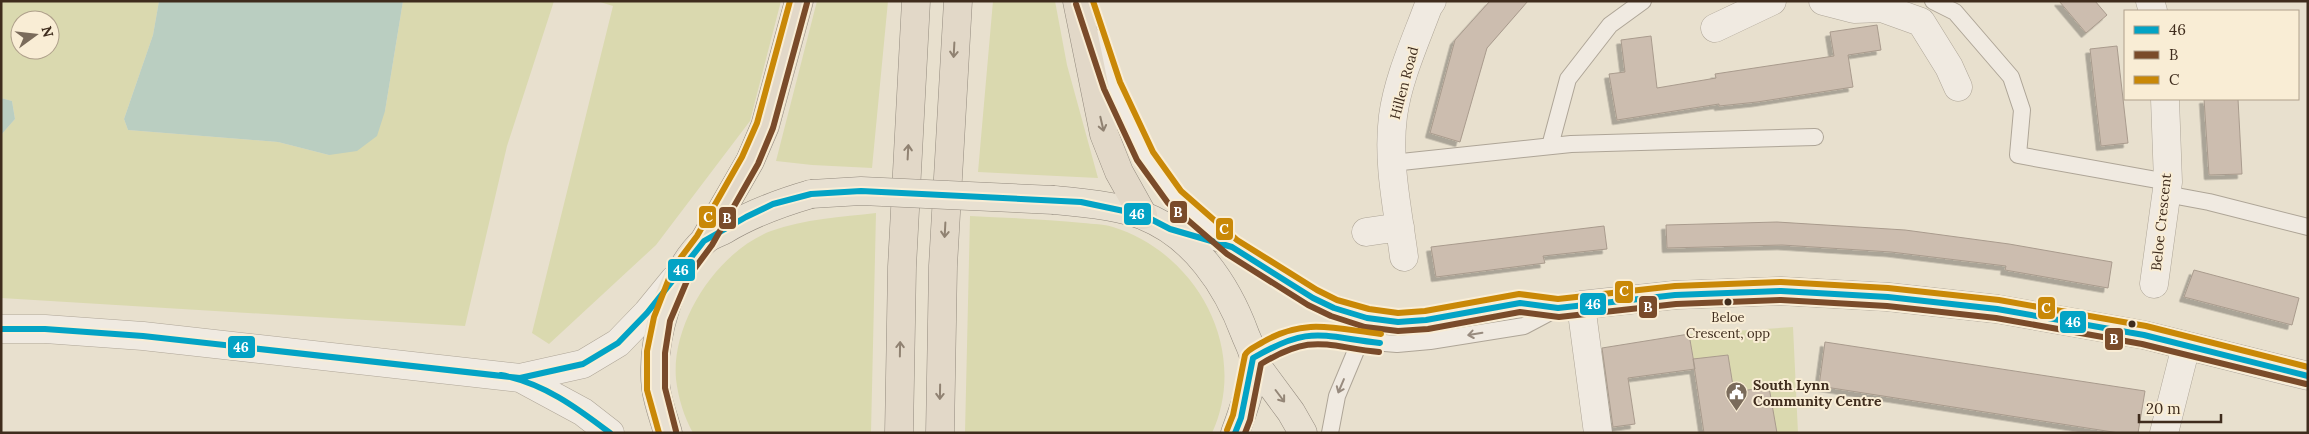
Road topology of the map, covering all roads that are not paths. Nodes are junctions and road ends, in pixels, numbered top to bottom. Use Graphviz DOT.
graph roads {
  1 [pos="799,1"];
  2 [pos="916,1"];
  3 [pos="958,1"];
  4 [pos="1077,1"];
  5 [pos="1084,1"];
  6 [pos="1432,1"];
  7 [pos="1643,1"];
  8 [pos="1772,1"];
  9 [pos="1823,1"];
  10 [pos="1933,1"];
  11 [pos="1715,28"];
  12 [pos="1958,87"];
  13 [pos="2165,100"];
  14 [pos="1816,137"];
  15 [pos="1550,146"];
  16 [pos="1392,163"];
  17 [pos="2167,188"];
  18 [pos="1143,215"];
  19 [pos="2308,226"];
  20 [pos="1400,227"];
  21 [pos="1170,229"];
  22 [pos="1366,232"];
  23 [pos="704,241"];
  24 [pos="1232,247"];
  25 [pos="1404,257"];
  26 [pos="681,272"];
  27 [pos="2154,284"];
  28 [pos="1570,307"];
  29 [pos="1,329"];
  30 [pos="1360,341"];
  31 [pos="2186,346"];
  32 [pos="1254,360"];
  33 [pos="2308,376"];
  34 [pos="520,378"];
  35 [pos="610,433"];
  36 [pos="668,433"];
  37 [pos="899,433"];
  38 [pos="940,433"];
  39 [pos="1235,433"];
  40 [pos="1303,433"];
  41 [pos="1330,433"];
  42 [pos="1598,433"];
  43 [pos="2164,433"];
  1 -- 23 [label="highway"];
  37 -- 2 [label="highway, one-way"];
  3 -- 38 [label="highway, one-way"];
  4 -- 18 [label="highway, one-way"];
  5 -- 24 [label="lane"];
  6 -- 16 [label="street, Hillen Road"];
  7 -- 15 [label="lane"];
  8 -- 11 [label="street"];
  9 -- 12 [label="street"];
  10 -- 17 [label="lane"];
  13 -- 17 [label="street, Beloe Crescent"];
  14 -- 15 [label="lane"];
  15 -- 16 [label="lane"];
  16 -- 20 [label="street, Hillen Road"];
  17 -- 19 [label="lane"];
  17 -- 27 [label="street, Beloe Crescent"];
  18 -- 21 [label="main road"];
  18 -- 23 [label="main road, bridge"];
  20 -- 22 [label="street"];
  20 -- 25 [label="street, Hillen Road"];
  21 -- 24 [label="lane"];
  21 -- 32 [label="main road"];
  23 -- 26 [label="main road"];
  24 -- 28 [label="lane"];
  26 -- 34 [label="street"];
  26 -- 36 [label="main road"];
  28 -- 30 [label="lane, one-way"];
  28 -- 31 [label="street"];
  28 -- 42 [label="street"];
  29 -- 34 [label="street"];
  30 -- 32 [label="lane"];
  30 -- 41 [label="lane, one-way"];
  31 -- 33 [label="street"];
  31 -- 43 [label="street"];
  32 -- 39 [label="main road"];
  32 -- 40 [label="main road, one-way"];
  34 -- 35 [label="street"];
}
